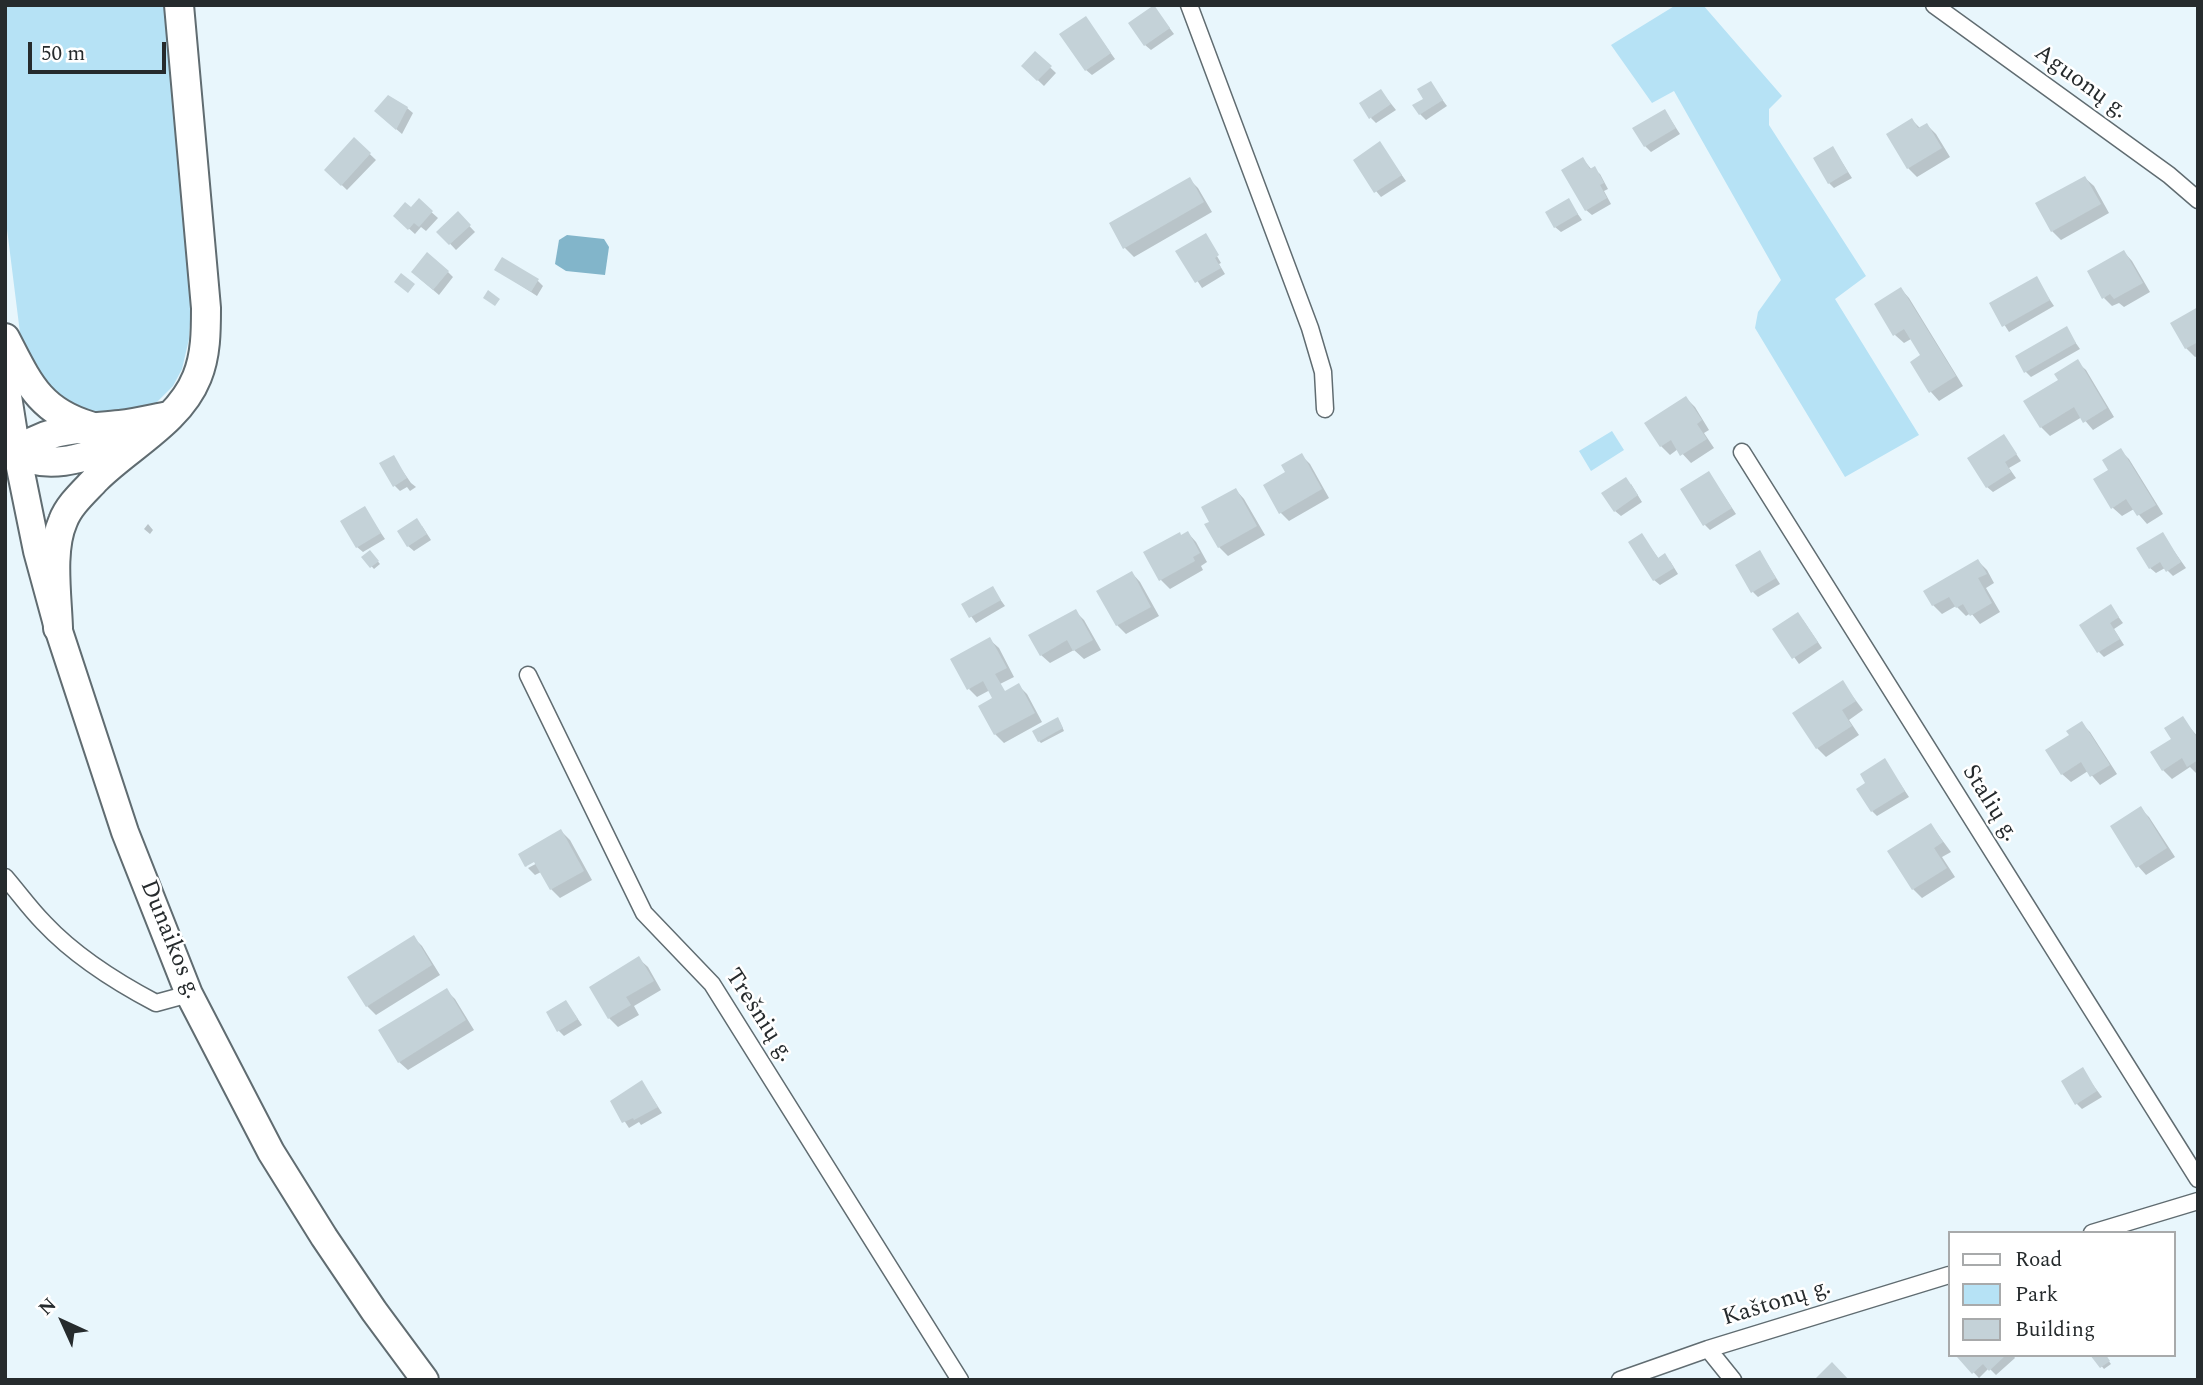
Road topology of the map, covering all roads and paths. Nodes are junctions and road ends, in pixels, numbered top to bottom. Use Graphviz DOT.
graph roads {
  1 [pos="179,5"];
  2 [pos="1189,5"];
  3 [pos="1934,5"];
  4 [pos="2198,200"];
  5 [pos="5,338"];
  6 [pos="5,377"];
  7 [pos="1325,409"];
  8 [pos="169,416"];
  9 [pos="92,427"];
  10 [pos="146,437"];
  11 [pos="1742,452"];
  12 [pos="17,453"];
  13 [pos="58,628"];
  14 [pos="528,675"];
  15 [pos="5,877"];
  16 [pos="189,994"];
  17 [pos="2198,1179"];
  18 [pos="2198,1201"];
  19 [pos="2099,1231"];
  20 [pos="1948,1275"];
  21 [pos="1708,1349"];
  22 [pos="425,1380"];
  23 [pos="960,1380"];
  24 [pos="1620,1380"];
  25 [pos="1733,1380"];
  1 -- 8 [label="highway"];
  2 -- 7 [label="street"];
  3 -- 4 [label="street, Aguonų g."];
  5 -- 9 [label="highway"];
  6 -- 12 [label="main road, Dunaikos g."];
  8 -- 9 [label="highway"];
  8 -- 10 [label="highway"];
  9 -- 12 [label="highway"];
  10 -- 12 [label="highway"];
  10 -- 13 [label="highway"];
  11 -- 17 [label="street, Stalių g."];
  12 -- 13 [label="main road, Dunaikos g."];
  13 -- 16 [label="main road, Dunaikos g."];
  14 -- 23 [label="street, Trešnių g."];
  15 -- 16 [label="street"];
  16 -- 22 [label="main road, Dunaikos g."];
  18 -- 19 [label="street"];
  20 -- 21 [label="street, Kaštonų g."];
  21 -- 24 [label="street, Kaštonų g."];
  21 -- 25 [label="street"];
}
